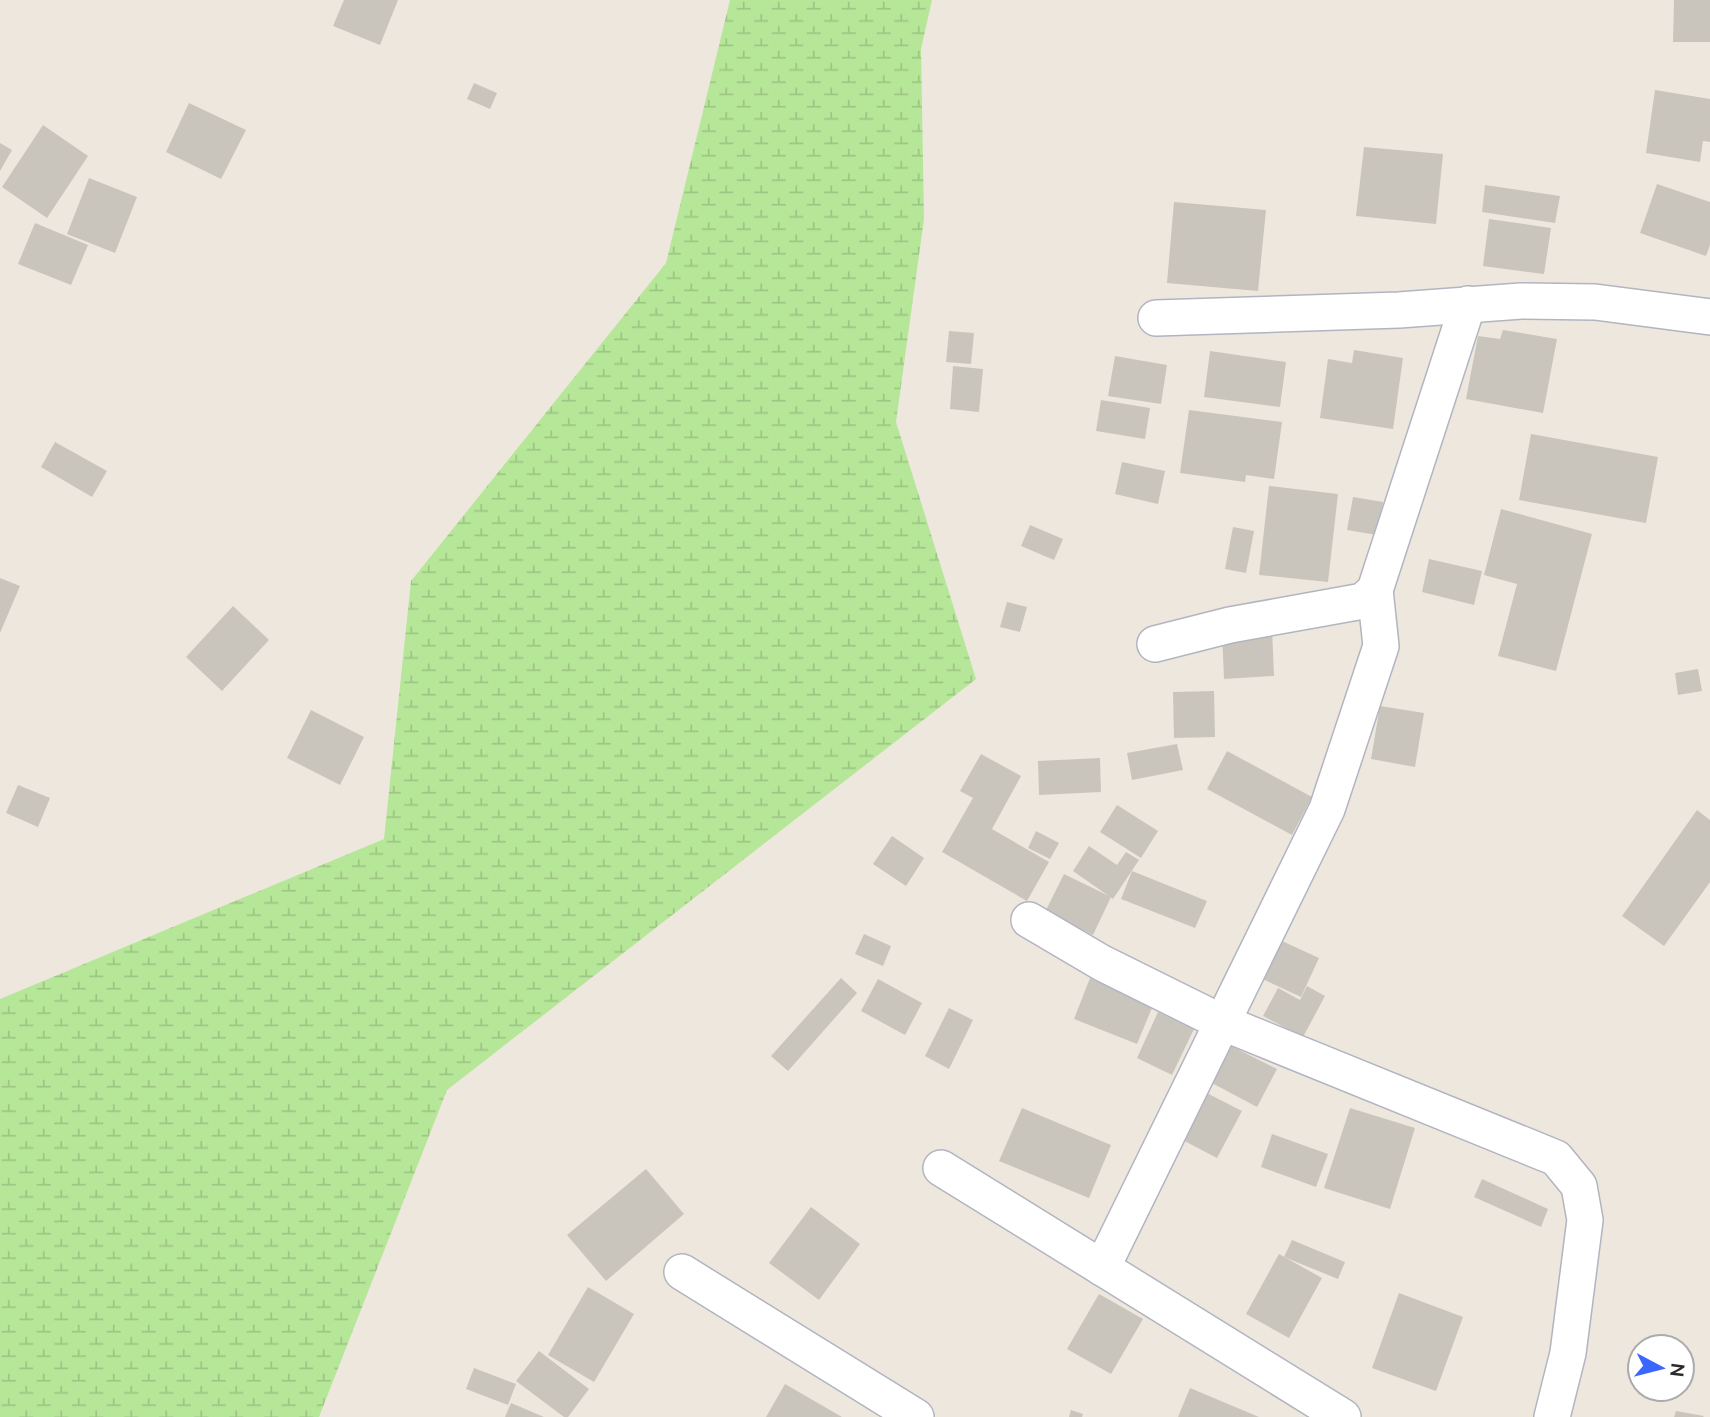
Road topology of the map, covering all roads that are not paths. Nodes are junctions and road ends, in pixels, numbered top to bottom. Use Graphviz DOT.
graph roads {
  1 [pos="1468,304"];
  2 [pos="1710,317"];
  3 [pos="1156,318"];
  4 [pos="1376,590"];
  5 [pos="1155,644"];
  6 [pos="1029,920"];
  7 [pos="1221,1022"];
  8 [pos="942,1168"];
  9 [pos="1102,1268"];
  10 [pos="682,1272"];
  11 [pos="916,1417"];
  12 [pos="1343,1417"];
  13 [pos="1552,1417"];
  1 -- 2 [label="street"];
  1 -- 3 [label="street"];
  1 -- 4 [label="street"];
  4 -- 5 [label="street"];
  4 -- 7 [label="street"];
  6 -- 7 [label="street"];
  7 -- 9 [label="street"];
  7 -- 13 [label="street"];
  8 -- 9 [label="street"];
  9 -- 12 [label="street"];
  10 -- 11 [label="street"];
}
